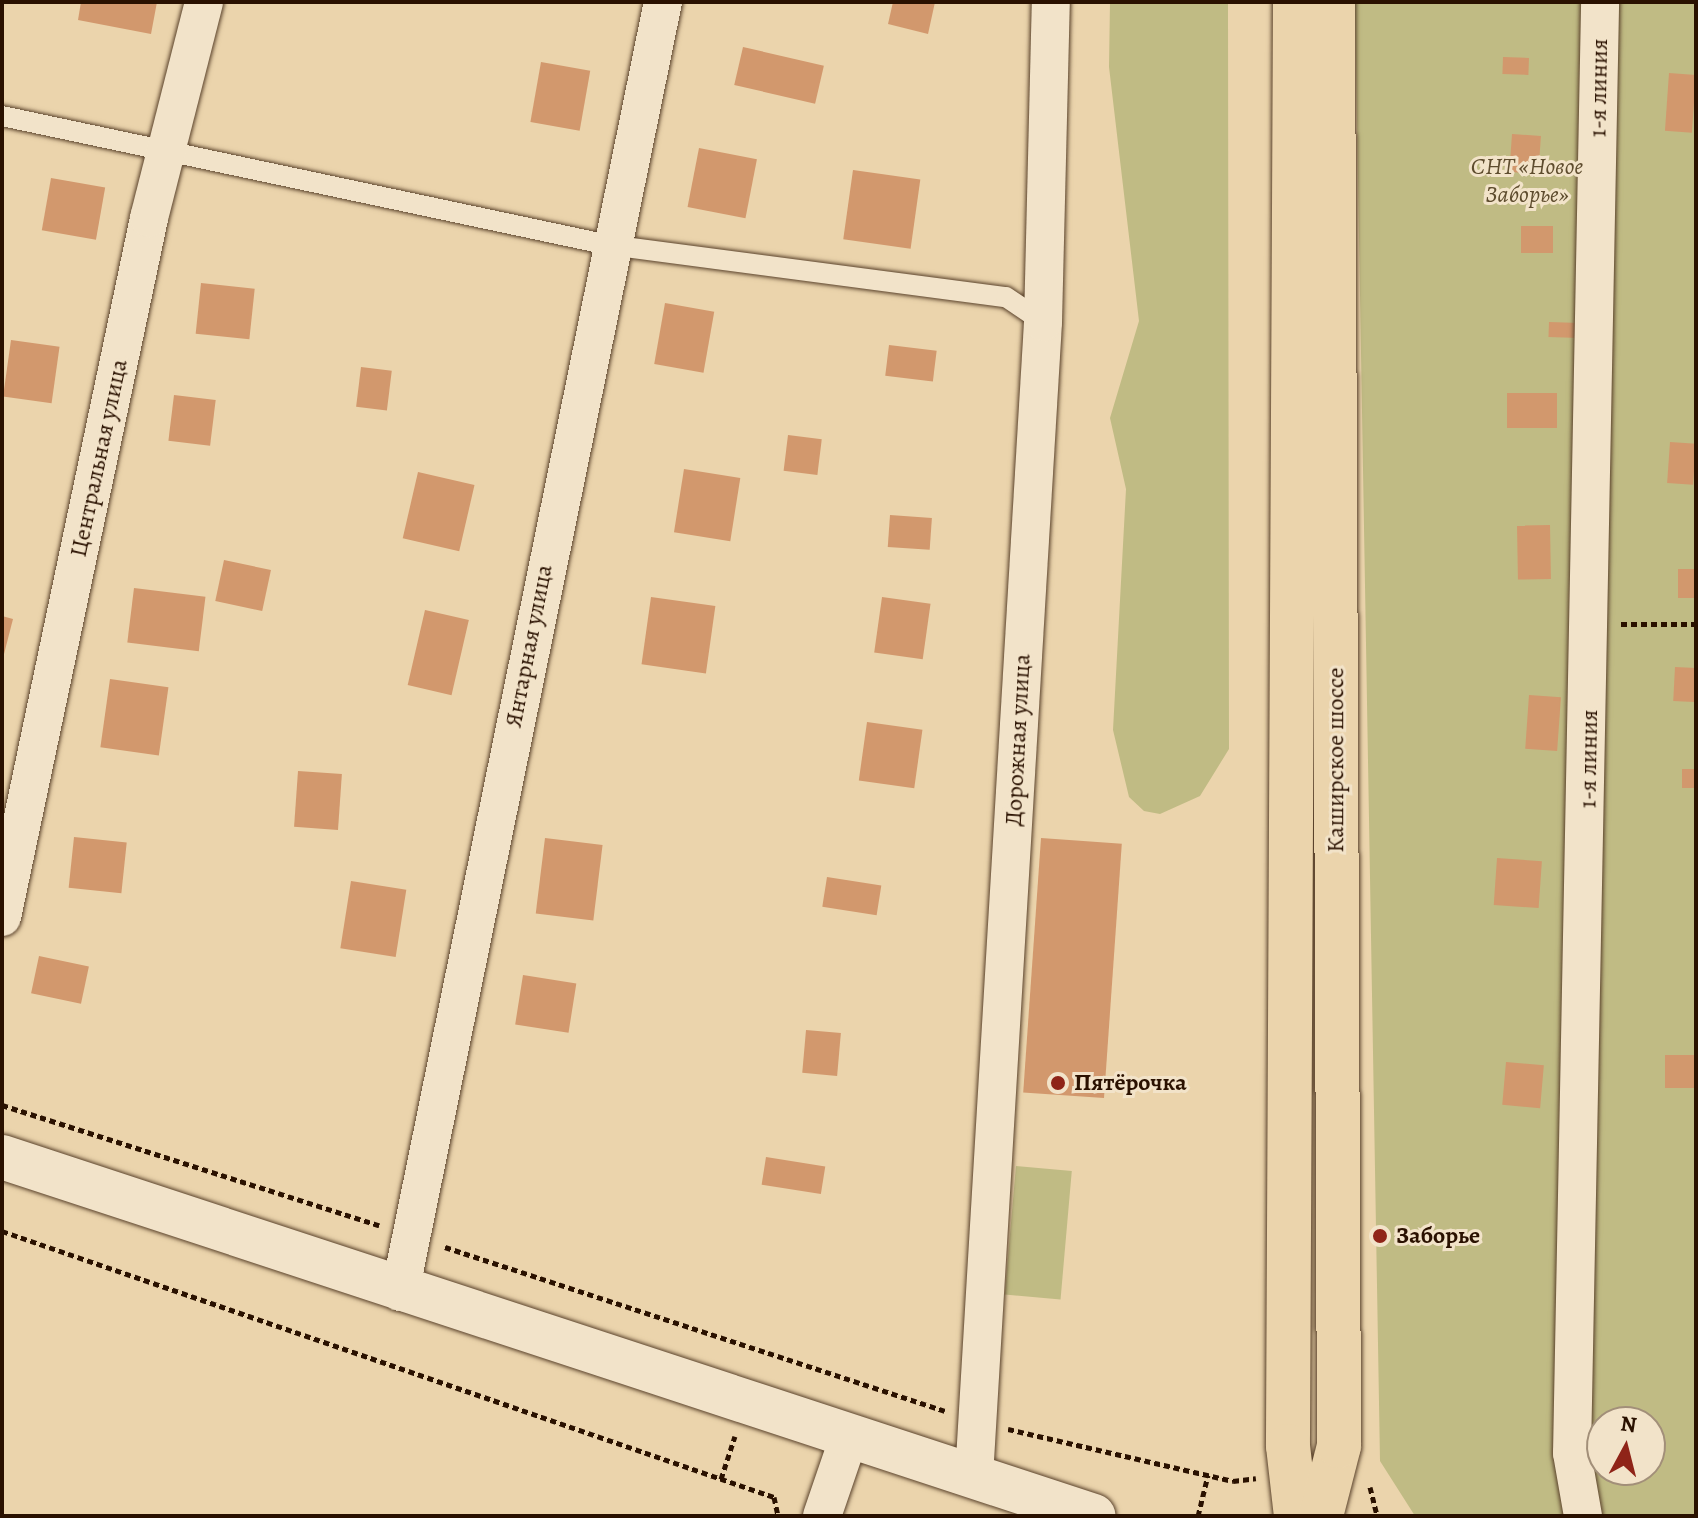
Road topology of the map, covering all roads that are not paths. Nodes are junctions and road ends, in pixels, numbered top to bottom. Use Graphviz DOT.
graph roads {
  1 [pos="204,2"];
  2 [pos="663,2"];
  3 [pos="1051,2"];
  4 [pos="1295,2"];
  5 [pos="1333,2"];
  6 [pos="1600,2"];
  7 [pos="2,116"];
  8 [pos="170,152"];
  9 [pos="609,245"];
  10 [pos="1043,322"];
  11 [pos="2,917"];
  12 [pos="2,1157"];
  13 [pos="400,1292"];
  14 [pos="849,1437"];
  15 [pos="974,1477"];
  16 [pos="1294,1495"];
  17 [pos="822,1516"];
  18 [pos="1094,1516"];
  19 [pos="1321,1516"];
  20 [pos="1583,1516"];
  1 -- 8 [label="street, Центральная улица"];
  2 -- 9 [label="street, Янтарная улица"];
  3 -- 10 [label="street, Дорожная улица"];
  4 -- 16 [label="main road, Каширское шоссе"];
  5 -- 19 [label="main road, Каширское шоссе"];
  6 -- 20 [label="street, 1-я линия"];
  7 -- 8 [label="lane"];
  8 -- 9 [label="lane"];
  8 -- 11 [label="street, Центральная улица"];
  9 -- 10 [label="lane"];
  9 -- 13 [label="street, Янтарная улица"];
  10 -- 15 [label="street, Дорожная улица"];
  12 -- 13 [label="street"];
  13 -- 14 [label="street"];
  14 -- 15 [label="street"];
  14 -- 17 [label="street"];
  15 -- 18 [label="street"];
}
